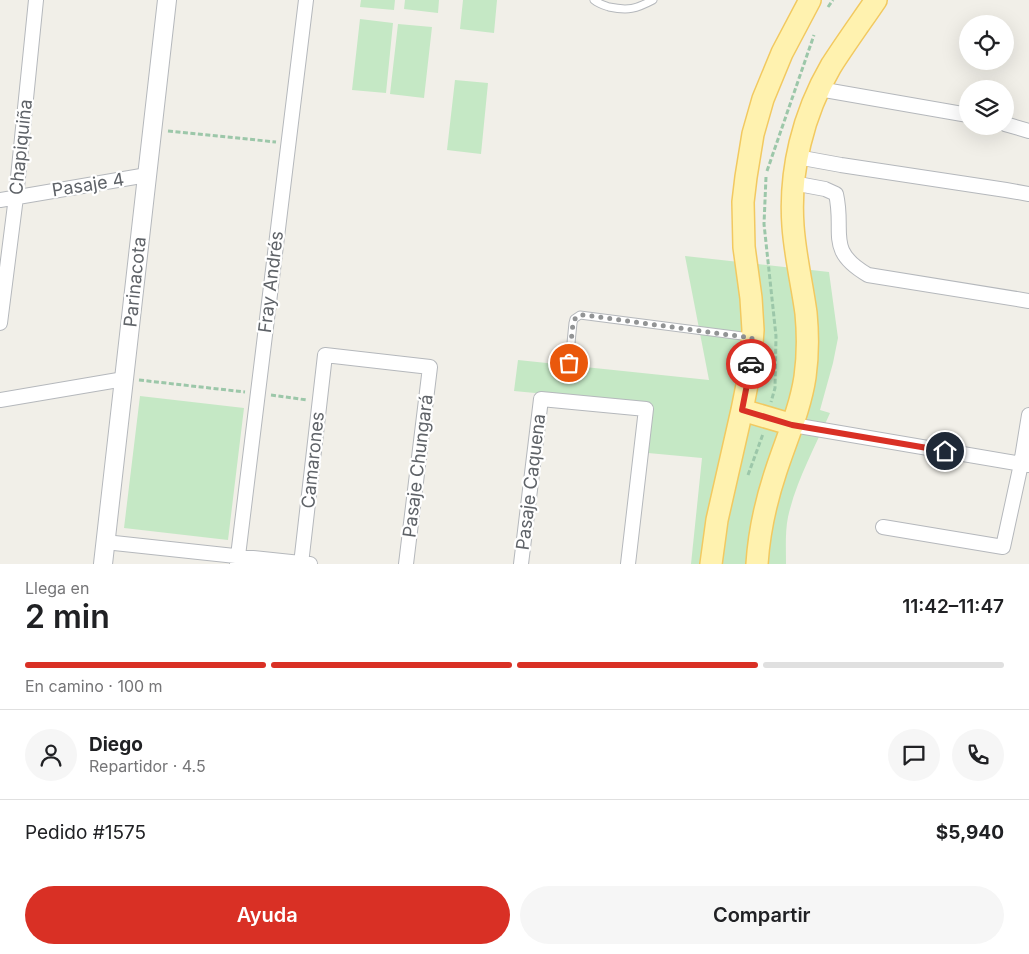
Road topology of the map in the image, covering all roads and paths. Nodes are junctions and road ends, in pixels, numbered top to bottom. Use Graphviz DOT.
graph roads {
  1 [pos="36,0"];
  2 [pos="168,0"];
  3 [pos="306,0"];
  4 [pos="594,0"];
  5 [pos="653,0"];
  6 [pos="832,0"];
  7 [pos="876,0"];
  8 [pos="817,6"];
  9 [pos="817,29"];
  10 [pos="819,89"];
  11 [pos="959,113"];
  12 [pos="1014,127"];
  13 [pos="152,130"];
  14 [pos="1029,131"];
  15 [pos="288,143"];
  16 [pos="797,157"];
  17 [pos="147,175"];
  18 [pos="793,183"];
  19 [pos="1029,194"];
  20 [pos="16,197"];
  21 [pos="0,200"];
  22 [pos="1029,301"];
  23 [pos="0,323"];
  24 [pos="752,338"];
  25 [pos="569,363"];
  26 [pos="430,367"];
  27 [pos="124,379"];
  28 [pos="258,394"];
  29 [pos="0,400"];
  30 [pos="320,402"];
  31 [pos="742,410"];
  32 [pos="1029,414"];
  33 [pos="767,417"];
  34 [pos="792,425"];
  35 [pos="1025,464"];
  36 [pos="747,476"];
  37 [pos="883,527"];
  38 [pos="105,542"];
  39 [pos="238,560"];
  40 [pos="103,564"];
  41 [pos="304,564"];
  42 [pos="406,564"];
  43 [pos="521,564"];
  44 [pos="628,564"];
  45 [pos="711,564"];
  46 [pos="757,564"];
  1 -- 20 [label="street, Chapiquiña"];
  2 -- 13 [label="street, Parinacota"];
  3 -- 15 [label="street, Fray Andrés"];
  4 -- 5 [label="lane"];
  6 -- 8 [label="path"];
  7 -- 10 [label="main road"];
  8 -- 24 [label="main road"];
  9 -- 33 [label="path"];
  10 -- 11 [label="street"];
  10 -- 16 [label="main road"];
  12 -- 14 [label="street"];
  13 -- 15 [label="path"];
  13 -- 17 [label="street, Parinacota"];
  15 -- 28 [label="street, Fray Andrés"];
  16 -- 18 [label="main road"];
  16 -- 19 [label="street"];
  17 -- 20 [label="street, Pasaje 4"];
  17 -- 27 [label="street, Parinacota"];
  18 -- 22 [label="street"];
  18 -- 34 [label="main road"];
  20 -- 21 [label="street, Pasaje 4"];
  20 -- 23 [label="street, Chapiquiña"];
  24 -- 25 [label="lane"];
  24 -- 31 [label="main road"];
  26 -- 30 [label="street, Camarones"];
  26 -- 42 [label="street, Pasaje Chungará"];
  27 -- 28 [label="path"];
  27 -- 29 [label="street"];
  27 -- 38 [label="street, Parinacota"];
  28 -- 30 [label="path"];
  28 -- 39 [label="street, Fray Andrés"];
  30 -- 41 [label="street, Camarones"];
  31 -- 33 [label="main road"];
  31 -- 45 [label="main road"];
  32 -- 35 [label="street"];
  33 -- 34 [label="main road"];
  33 -- 36 [label="path"];
  34 -- 35 [label="street"];
  34 -- 46 [label="main road"];
  35 -- 37 [label="street"];
  38 -- 39 [label="street"];
  38 -- 40 [label="street, Parinacota"];
  39 -- 41 [label="street"];
  43 -- 44 [label="street, Pasaje Caquena"];
}
